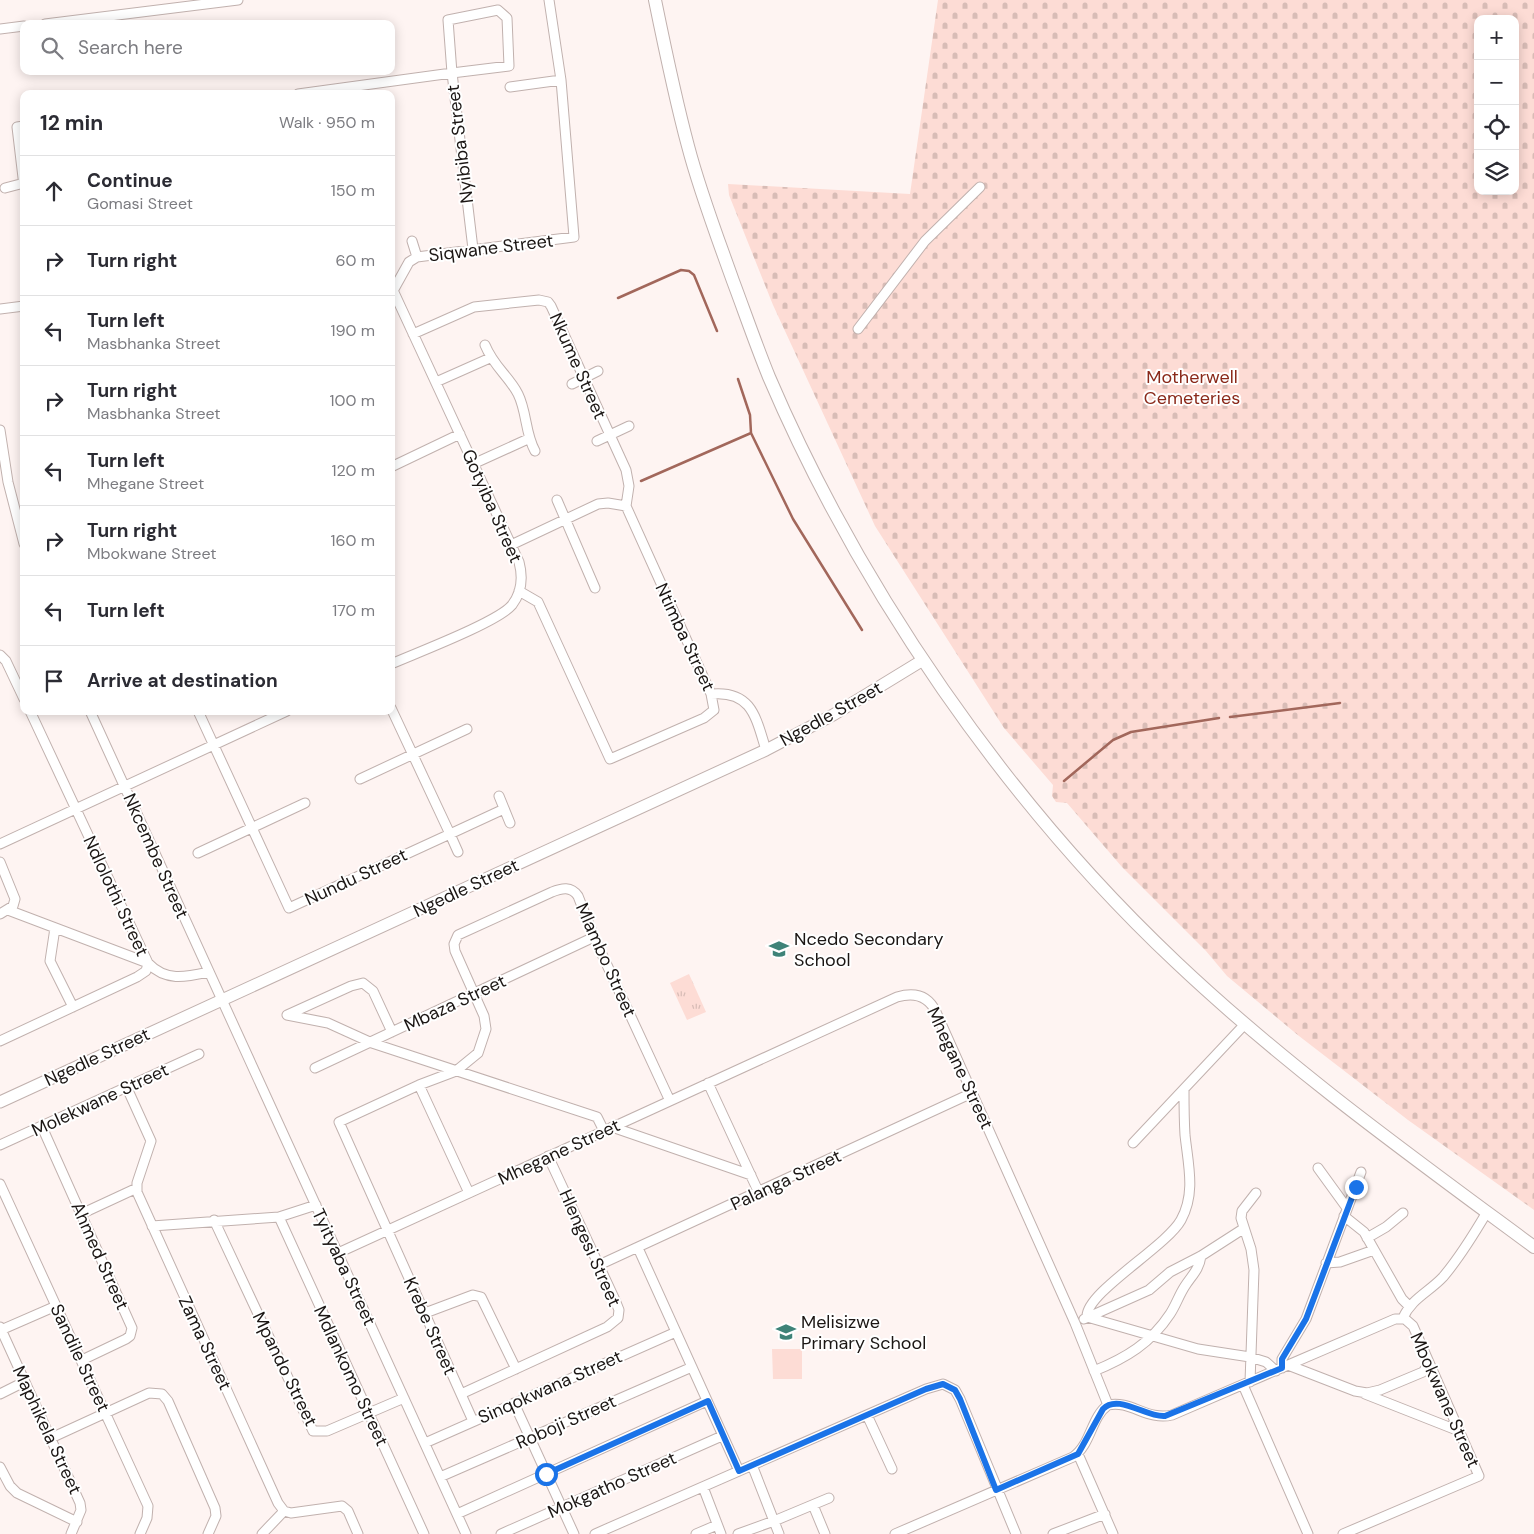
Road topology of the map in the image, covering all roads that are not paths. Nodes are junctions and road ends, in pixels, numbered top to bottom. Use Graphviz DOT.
graph roads {
  1 [pos="238,0"];
  2 [pos="549,0"];
  3 [pos="655,0"];
  4 [pos="77,20"];
  5 [pos="20,27"];
  6 [pos="0,30"];
  7 [pos="452,73"];
  8 [pos="562,80"];
  9 [pos="510,87"];
  10 [pos="327,90"];
  11 [pos="20,126"];
  12 [pos="20,151"];
  13 [pos="20,185"];
  14 [pos="980,187"];
  15 [pos="5,188"];
  16 [pos="412,240"];
  17 [pos="473,249"];
  18 [pos="417,257"];
  19 [pos="395,285"];
  20 [pos="395,293"];
  21 [pos="20,306"];
  22 [pos="0,309"];
  23 [pos="858,329"];
  24 [pos="413,334"];
  25 [pos="485,345"];
  26 [pos="490,358"];
  27 [pos="598,371"];
  28 [pos="582,379"];
  29 [pos="436,382"];
  30 [pos="572,384"];
  31 [pos="629,426"];
  32 [pos="0,430"];
  33 [pos="460,434"];
  34 [pos="609,434"];
  35 [pos="528,439"];
  36 [pos="597,441"];
  37 [pos="535,450"];
  38 [pos="473,464"];
  39 [pos="395,465"];
  40 [pos="557,500"];
  41 [pos="626,506"];
  42 [pos="565,520"];
  43 [pos="20,528"];
  44 [pos="510,544"];
  45 [pos="595,588"];
  46 [pos="519,591"];
  47 [pos="0,655"];
  48 [pos="923,660"];
  49 [pos="395,662"];
  50 [pos="20,691"];
  51 [pos="711,694"];
  52 [pos="32,715"];
  53 [pos="92,715"];
  54 [pos="200,715"];
  55 [pos="279,715"];
  56 [pos="394,715"];
  57 [pos="467,729"];
  58 [pos="213,746"];
  59 [pos="766,750"];
  60 [pos="412,754"];
  61 [pos="360,779"];
  62 [pos="125,787"];
  63 [pos="499,796"];
  64 [pos="305,803"];
  65 [pos="504,809"];
  66 [pos="75,810"];
  67 [pos="510,823"];
  68 [pos="250,828"];
  69 [pos="450,834"];
  70 [pos="0,844"];
  71 [pos="458,852"];
  72 [pos="198,853"];
  73 [pos="0,862"];
  74 [pos="4,912"];
  75 [pos="54,928"];
  76 [pos="594,937"];
  77 [pos="148,963"];
  78 [pos="209,972"];
  79 [pos="474,993"];
  80 [pos="222,1000"];
  81 [pos="73,1007"];
  82 [pos="1245,1024"];
  83 [pos="392,1032"];
  84 [pos="0,1041"];
  85 [pos="372,1043"];
  86 [pos="200,1054"];
  87 [pos="315,1068"];
  88 [pos="456,1071"];
  89 [pos="708,1083"];
  90 [pos="419,1085"];
  91 [pos="128,1088"];
  92 [pos="1184,1089"];
  93 [pos="972,1093"];
  94 [pos="670,1101"];
  95 [pos="0,1102"];
  96 [pos="42,1127"];
  97 [pos="608,1129"];
  98 [pos="1133,1143"];
  99 [pos="0,1145"];
  100 [pos="548,1156"];
  101 [pos="1318,1168"];
  102 [pos="1361,1172"];
  103 [pos="751,1175"];
  104 [pos="0,1184"];
  105 [pos="137,1188"];
  106 [pos="469,1193"];
  107 [pos="759,1193"];
  108 [pos="1256,1193"];
  109 [pos="316,1205"];
  110 [pos="1346,1212"];
  111 [pos="1486,1212"];
  112 [pos="1403,1213"];
  113 [pos="81,1214"];
  114 [pos="278,1218"];
  115 [pos="214,1220"];
  116 [pos="152,1226"];
  117 [pos="1243,1229"];
  118 [pos="388,1230"];
  119 [pos="1367,1238"];
  120 [pos="1534,1247"];
  121 [pos="638,1248"];
  122 [pos="1374,1250"];
  123 [pos="338,1253"];
  124 [pos="1201,1256"];
  125 [pos="1326,1263"];
  126 [pos="599,1265"];
  127 [pos="56,1306"];
  128 [pos="1409,1306"];
  129 [pos="425,1314"];
  130 [pos="1087,1317"];
  131 [pos="1402,1318"];
  132 [pos="1075,1323"];
  133 [pos="1,1329"];
  134 [pos="676,1332"];
  135 [pos="1154,1336"];
  136 [pos="1250,1357"];
  137 [pos="82,1360"];
  138 [pos="1428,1365"];
  139 [pos="692,1367"];
  140 [pos="1282,1368"];
  141 [pos="516,1369"];
  142 [pos="1094,1371"];
  143 [pos="24,1382"];
  144 [pos="1247,1383"];
  145 [pos="1362,1393"];
  146 [pos="0,1394"];
  147 [pos="461,1394"];
  148 [pos="404,1398"];
  149 [pos="708,1401"];
  150 [pos="514,1403"];
  151 [pos="1108,1405"];
  152 [pos="106,1413"];
  153 [pos="367,1413"];
  154 [pos="867,1415"];
  155 [pos="473,1421"];
  156 [pos="1459,1431"];
  157 [pos="722,1436"];
  158 [pos="51,1438"];
  159 [pos="530,1438"];
  160 [pos="425,1443"];
  161 [pos="1078,1454"];
  162 [pos="752,1465"];
  163 [pos="0,1467"];
  164 [pos="892,1469"];
  165 [pos="739,1471"];
  166 [pos="546,1474"];
  167 [pos="440,1477"];
  168 [pos="703,1487"];
  169 [pos="996,1490"];
  170 [pos="829,1498"];
  171 [pos="812,1505"];
  172 [pos="561,1508"];
  173 [pos="284,1511"];
  174 [pos="457,1514"];
  175 [pos="1105,1514"];
  176 [pos="774,1521"];
  177 [pos="77,1522"];
  178 [pos="717,1525"];
  179 [pos="916,1525"];
  180 [pos="71,1534"];
  181 [pos="140,1534"];
  182 [pos="208,1534"];
  183 [pos="262,1534"];
  184 [pos="358,1534"];
  185 [pos="424,1534"];
  186 [pos="466,1534"];
  187 [pos="501,1534"];
  188 [pos="574,1534"];
  189 [pos="595,1534"];
  190 [pos="696,1534"];
  191 [pos="721,1534"];
  192 [pos="738,1534"];
  193 [pos="780,1534"];
  194 [pos="825,1534"];
  195 [pos="894,1534"];
  196 [pos="919,1534"];
  197 [pos="1016,1534"];
  198 [pos="1053,1534"];
  199 [pos="1113,1534"];
  200 [pos="1308,1534"];
  201 [pos="1344,1534"];
  1 -- 4 [label="street"];
  2 -- 8 [label="street"];
  3 -- 48 [label="main road"];
  5 -- 6 [label="street"];
  7 -- 7 [label="street"];
  7 -- 10 [label="street, Nyibiba Street"];
  7 -- 17 [label="street, Nyibiba Street"];
  8 -- 9 [label="street"];
  8 -- 17 [label="street, Siqwane Street"];
  11 -- 12 [label="street"];
  13 -- 15 [label="street"];
  14 -- 23 [label="street"];
  16 -- 18 [label="street"];
  17 -- 18 [label="street, Siqwane Street"];
  18 -- 19 [label="street, Siqwane Street"];
  20 -- 24 [label="street, Gotyiba Street"];
  21 -- 22 [label="street"];
  24 -- 28 [label="street, Nkume Street"];
  24 -- 29 [label="street, Gotyiba Street"];
  25 -- 26 [label="street"];
  26 -- 29 [label="street"];
  26 -- 35 [label="street"];
  27 -- 28 [label="street"];
  28 -- 30 [label="street"];
  28 -- 34 [label="street, Nkume Street"];
  29 -- 33 [label="street, Gotyiba Street"];
  31 -- 34 [label="street"];
  32 -- 43 [label="street"];
  33 -- 38 [label="street, Gotyiba Street"];
  33 -- 39 [label="street"];
  34 -- 36 [label="street"];
  34 -- 41 [label="street, Nkume Street"];
  35 -- 37 [label="street"];
  35 -- 38 [label="street"];
  38 -- 44 [label="street, Gotyiba Street"];
  40 -- 42 [label="street"];
  41 -- 42 [label="street"];
  41 -- 51 [label="street, Ntimba Street"];
  42 -- 44 [label="street"];
  42 -- 45 [label="street"];
  44 -- 46 [label="street, Gotyiba Street"];
  46 -- 49 [label="street"];
  46 -- 51 [label="street, Ntimba Street"];
  47 -- 50 [label="street"];
  48 -- 59 [label="street, Ngedle Street"];
  48 -- 82 [label="main road"];
  51 -- 59 [label="street"];
  52 -- 66 [label="street, Ndlolothi Street"];
  53 -- 62 [label="street, Nkcembe Street"];
  54 -- 58 [label="street, Nundu Street"];
  55 -- 58 [label="street"];
  56 -- 60 [label="street"];
  57 -- 60 [label="street"];
  58 -- 62 [label="street"];
  58 -- 68 [label="street, Nundu Street"];
  59 -- 80 [label="street, Ngedle Street"];
  60 -- 61 [label="street"];
  60 -- 69 [label="street"];
  62 -- 66 [label="street"];
  62 -- 78 [label="street, Nkcembe Street"];
  63 -- 65 [label="street"];
  64 -- 68 [label="street"];
  65 -- 67 [label="street"];
  65 -- 69 [label="street, Nundu Street"];
  66 -- 70 [label="street"];
  66 -- 77 [label="street, Ndlolothi Street"];
  68 -- 69 [label="street, Nundu Street"];
  68 -- 72 [label="street"];
  69 -- 71 [label="street"];
  73 -- 74 [label="street"];
  74 -- 75 [label="street"];
  75 -- 77 [label="street"];
  75 -- 81 [label="street"];
  76 -- 79 [label="street, Mbaza Street"];
  76 -- 79 [label="street, Mlambo Street"];
  76 -- 94 [label="street, Mlambo Street"];
  77 -- 78 [label="street"];
  77 -- 81 [label="street, Ndlolothi Street"];
  78 -- 80 [label="street, Nkcembe Street"];
  79 -- 83 [label="street, Mbaza Street"];
  79 -- 88 [label="street, Mlambo Street"];
  80 -- 95 [label="street, Ngedle Street"];
  80 -- 109 [label="street, Tyityaba Street"];
  81 -- 84 [label="street, Ndlolothi Street"];
  82 -- 92 [label="street"];
  82 -- 111 [label="main road"];
  83 -- 85 [label="street, Mbaza Street"];
  83 -- 85 [label="street"];
  85 -- 87 [label="street, Mbaza Street"];
  85 -- 88 [label="street"];
  86 -- 91 [label="street, Molekwane Street"];
  88 -- 90 [label="street, Mlambo Street"];
  88 -- 97 [label="street"];
  89 -- 93 [label="street, Mhegane Street"];
  89 -- 94 [label="street, Mhegane Street"];
  89 -- 103 [label="street"];
  90 -- 106 [label="street"];
  90 -- 118 [label="street, Mlambo Street"];
  91 -- 96 [label="street, Molekwane Street"];
  91 -- 105 [label="street"];
  92 -- 98 [label="street"];
  92 -- 130 [label="street"];
  93 -- 107 [label="street, Palanga Street"];
  93 -- 132 [label="street, Mhegane Street"];
  94 -- 97 [label="street, Mhegane Street"];
  96 -- 99 [label="street, Molekwane Street"];
  96 -- 113 [label="street, Ahmed Street"];
  97 -- 100 [label="street, Mhegane Street"];
  97 -- 103 [label="street"];
  100 -- 106 [label="street, Mhegane Street"];
  100 -- 126 [label="street, Hlengesi Street"];
  101 -- 110 [label="street"];
  102 -- 110 [label="street"];
  103 -- 107 [label="street"];
  104 -- 127 [label="street, Sandile Street"];
  105 -- 113 [label="street"];
  105 -- 116 [label="street, Zama Street"];
  106 -- 118 [label="street, Mhegane Street"];
  107 -- 121 [label="street, Palanga Street"];
  108 -- 117 [label="street"];
  109 -- 114 [label="street"];
  109 -- 123 [label="street, Tyityaba Street"];
  110 -- 119 [label="street"];
  110 -- 125 [label="street"];
  111 -- 120 [label="main road"];
  111 -- 128 [label="street"];
  112 -- 119 [label="street"];
  113 -- 137 [label="street, Ahmed Street"];
  114 -- 115 [label="street"];
  114 -- 153 [label="street, Mdlankomo Street"];
  115 -- 116 [label="street"];
  115 -- 153 [label="street, Mpando Street"];
  116 -- 173 [label="street, Zama Street"];
  117 -- 124 [label="street"];
  117 -- 136 [label="street"];
  118 -- 123 [label="street, Mhegane Street"];
  118 -- 129 [label="street, Krebe Street"];
  119 -- 122 [label="street"];
  121 -- 126 [label="street, Palanga Street"];
  121 -- 134 [label="street"];
  122 -- 125 [label="street"];
  122 -- 128 [label="street"];
  123 -- 148 [label="street, Tyityaba Street"];
  124 -- 130 [label="street"];
  124 -- 135 [label="street"];
  125 -- 140 [label="street"];
  126 -- 141 [label="street, Hlengesi Street"];
  127 -- 133 [label="street"];
  127 -- 137 [label="street, Sandile Street"];
  128 -- 131 [label="street"];
  129 -- 141 [label="street"];
  129 -- 147 [label="street, Krebe Street"];
  130 -- 132 [label="street"];
  130 -- 135 [label="street"];
  131 -- 138 [label="street, Mbokwane Street"];
  131 -- 140 [label="street, Mbokwane Street"];
  132 -- 142 [label="street, Mhegane Street"];
  133 -- 143 [label="street, Maphikela Street"];
  134 -- 139 [label="street"];
  134 -- 150 [label="street, Sinqokwana Street"];
  135 -- 136 [label="street"];
  135 -- 142 [label="street"];
  136 -- 140 [label="street"];
  136 -- 144 [label="street"];
  137 -- 152 [label="street, Sandile Street"];
  138 -- 145 [label="street"];
  138 -- 156 [label="street, Mbokwane Street"];
  139 -- 149 [label="street"];
  139 -- 159 [label="street, Roboji Street"];
  140 -- 144 [label="street, Mbokwane Street"];
  140 -- 145 [label="street"];
  141 -- 147 [label="street, Hlengesi Street"];
  142 -- 151 [label="street, Mhegane Street"];
  143 -- 146 [label="street"];
  143 -- 158 [label="street, Maphikela Street"];
  144 -- 151 [label="street, Mbokwane Street"];
  144 -- 200 [label="street"];
  145 -- 156 [label="street"];
  147 -- 155 [label="street, Krebe Street"];
  148 -- 153 [label="street, Mpando Street"];
  148 -- 160 [label="street, Tyityaba Street"];
  149 -- 157 [label="street"];
  149 -- 166 [label="street"];
  150 -- 155 [label="street, Sinqokwana Street"];
  150 -- 159 [label="street"];
  151 -- 161 [label="street"];
  152 -- 158 [label="street"];
  152 -- 181 [label="street, Sandile Street"];
  152 -- 182 [label="street"];
  153 -- 185 [label="street, Mdlankomo Street"];
  154 -- 162 [label="street"];
  154 -- 164 [label="street"];
  154 -- 169 [label="street"];
  155 -- 160 [label="street, Sinqokwana Street"];
  156 -- 201 [label="street, Mbokwane Street"];
  157 -- 165 [label="street"];
  157 -- 172 [label="street, Mokgatho Street"];
  158 -- 177 [label="street, Maphikela Street"];
  159 -- 166 [label="street"];
  159 -- 167 [label="street, Roboji Street"];
  160 -- 167 [label="street, Tyityaba Street"];
  161 -- 169 [label="street"];
  161 -- 175 [label="street"];
  162 -- 165 [label="street"];
  162 -- 176 [label="street"];
  163 -- 177 [label="street"];
  165 -- 168 [label="street"];
  166 -- 172 [label="street"];
  166 -- 174 [label="street"];
  167 -- 174 [label="street, Tyityaba Street"];
  168 -- 178 [label="street"];
  168 -- 189 [label="street"];
  169 -- 179 [label="street"];
  169 -- 197 [label="street"];
  170 -- 171 [label="street"];
  171 -- 176 [label="street"];
  171 -- 194 [label="street"];
  172 -- 187 [label="street, Mokgatho Street"];
  172 -- 188 [label="street"];
  173 -- 183 [label="street"];
  173 -- 184 [label="street"];
  174 -- 186 [label="street, Tyityaba Street"];
  175 -- 198 [label="street"];
  175 -- 199 [label="street"];
  176 -- 192 [label="street"];
  176 -- 193 [label="street"];
  177 -- 180 [label="street, Maphikela Street"];
  178 -- 190 [label="street"];
  178 -- 191 [label="street"];
  179 -- 195 [label="street"];
  179 -- 196 [label="street"];
}
